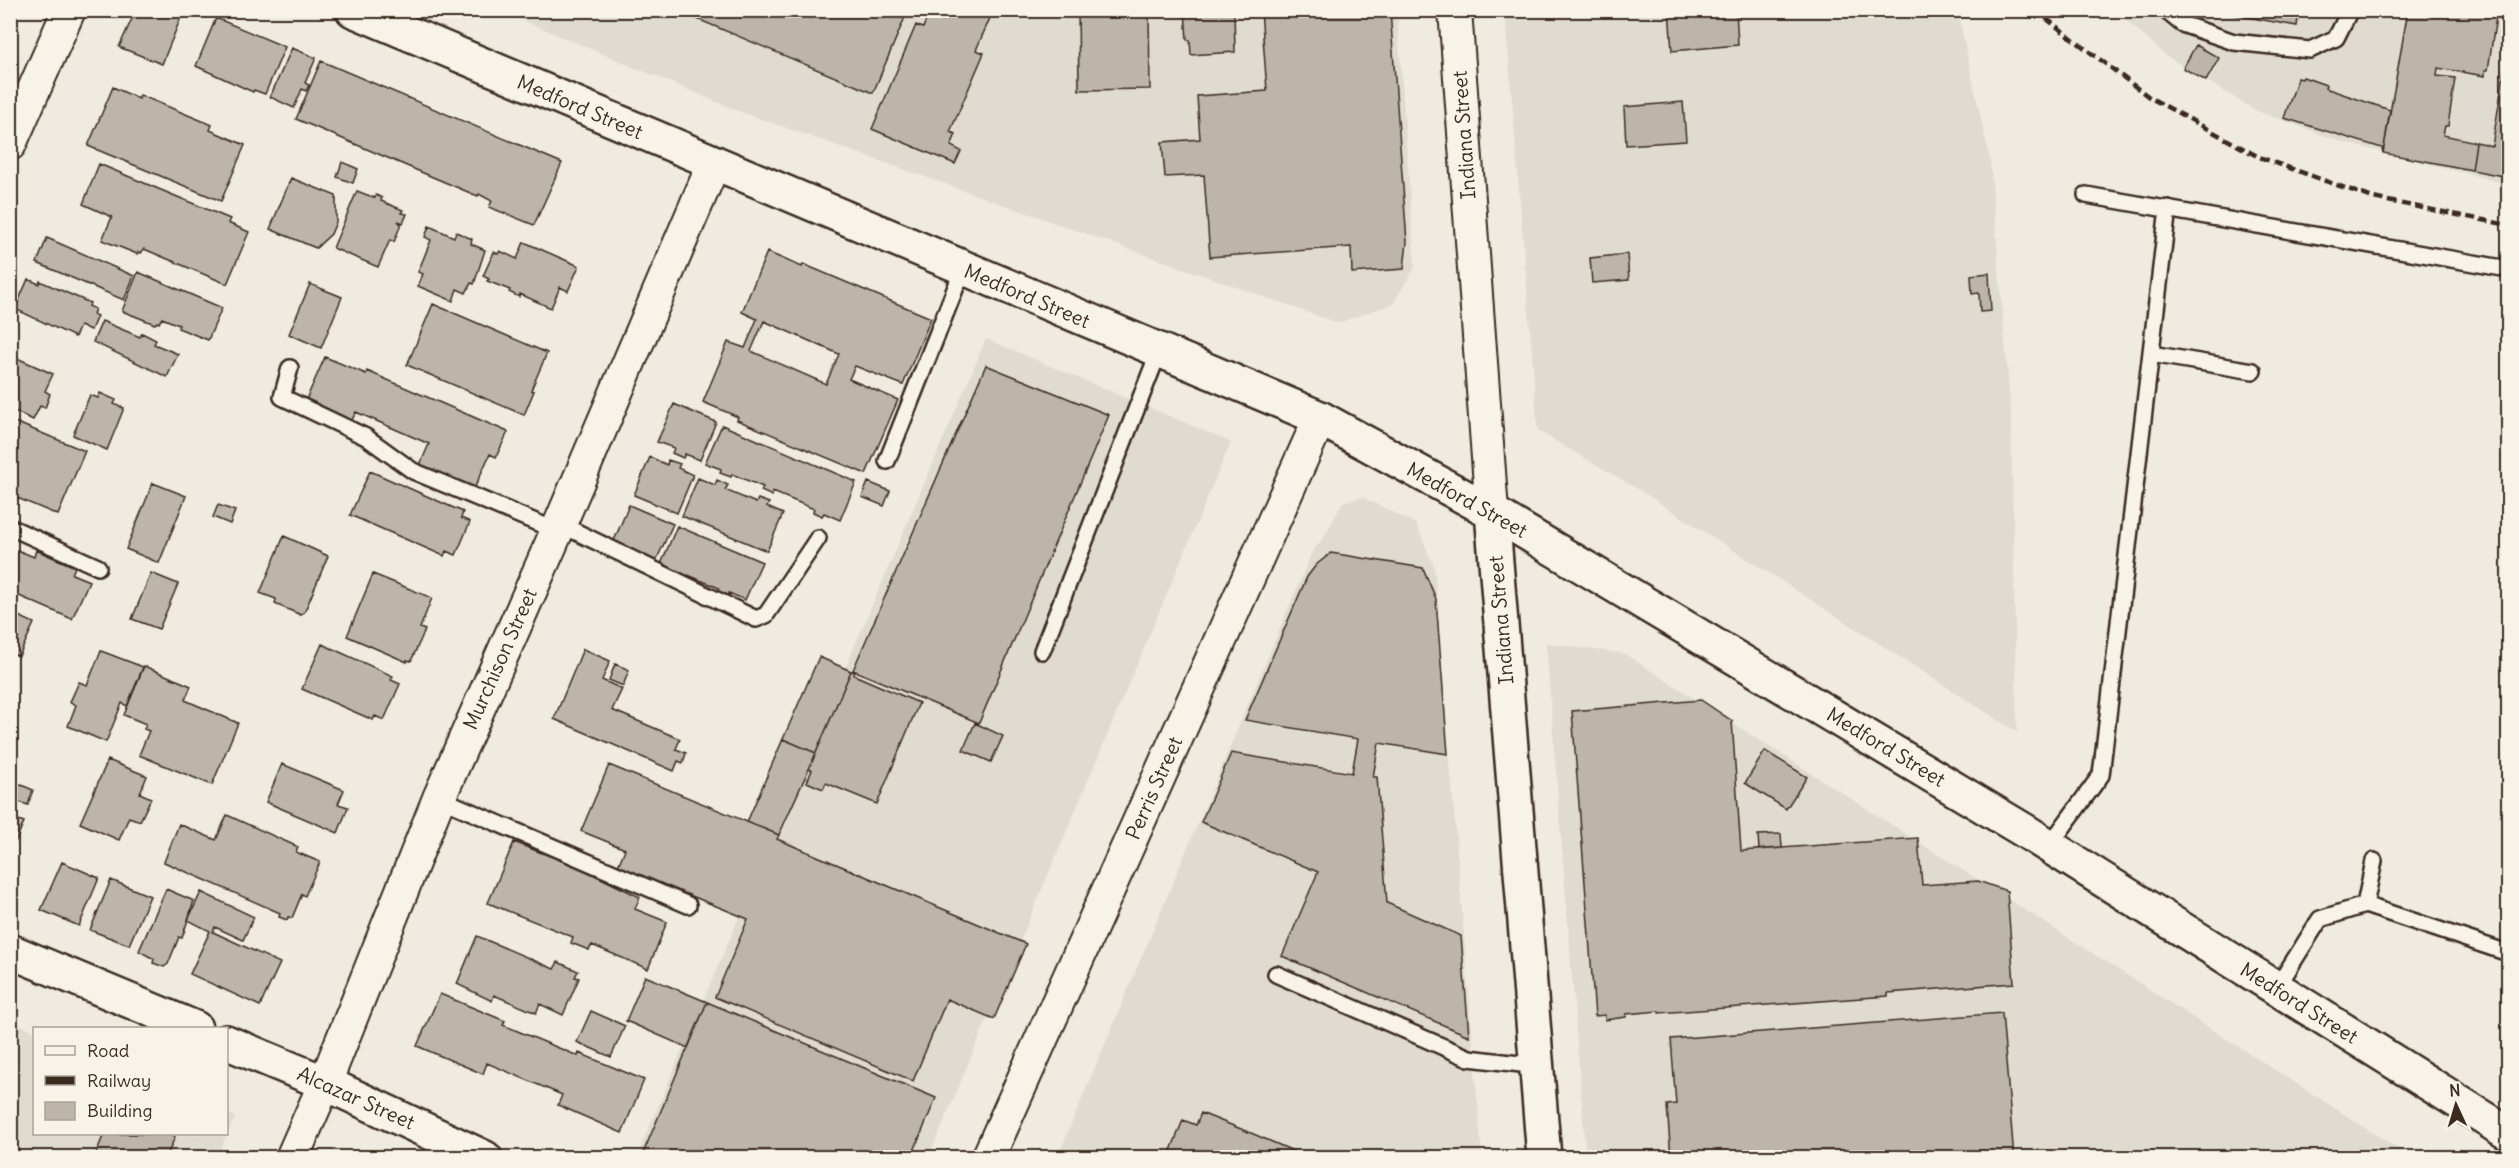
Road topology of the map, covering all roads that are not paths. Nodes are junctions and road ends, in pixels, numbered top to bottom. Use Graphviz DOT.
graph roads {
  1 [pos="69,10"];
  2 [pos="352,10"];
  3 [pos="1455,10"];
  4 [pos="2165,10"];
  5 [pos="2350,10"];
  6 [pos="10,144"];
  7 [pos="714,163"];
  8 [pos="2086,195"];
  9 [pos="2168,208"];
  10 [pos="963,268"];
  11 [pos="2508,269"];
  12 [pos="1159,351"];
  13 [pos="2151,354"];
  14 [pos="290,368"];
  15 [pos="2253,371"];
  16 [pos="1320,418"];
  17 [pos="887,461"];
  18 [pos="1492,512"];
  19 [pos="10,527"];
  20 [pos="559,528"];
  21 [pos="818,538"];
  22 [pos="98,567"];
  23 [pos="1042,651"];
  24 [pos="439,798"];
  25 [pos="2049,846"];
  26 [pos="2374,861"];
  27 [pos="688,905"];
  28 [pos="2365,905"];
  29 [pos="10,951"];
  30 [pos="2508,953"];
  31 [pos="1276,974"];
  32 [pos="2276,988"];
  33 [pos="190,1027"];
  34 [pos="228,1043"];
  35 [pos="1537,1066"];
  36 [pos="325,1083"];
  37 [pos="2508,1133"];
  38 [pos="292,1158"];
  39 [pos="485,1158"];
  40 [pos="988,1158"];
  41 [pos="1544,1158"];
  1 -- 6 [label="street"];
  2 -- 7 [label="main road, Medford Street"];
  3 -- 18 [label="street, Indiana Street"];
  4 -- 5 [label="lane"];
  7 -- 10 [label="main road, Medford Street"];
  7 -- 20 [label="street, Murchison Street"];
  8 -- 9 [label="lane"];
  9 -- 11 [label="lane"];
  9 -- 13 [label="lane"];
  10 -- 12 [label="main road, Medford Street"];
  10 -- 17 [label="lane"];
  12 -- 16 [label="main road, Medford Street"];
  12 -- 23 [label="lane"];
  13 -- 15 [label="lane"];
  13 -- 25 [label="lane"];
  14 -- 20 [label="lane"];
  16 -- 18 [label="main road, Medford Street"];
  16 -- 40 [label="street, Perris Street"];
  18 -- 25 [label="main road, Medford Street"];
  18 -- 35 [label="main road, Indiana Street"];
  19 -- 22 [label="lane"];
  20 -- 21 [label="lane"];
  20 -- 24 [label="street, Murchison Street"];
  24 -- 27 [label="lane"];
  24 -- 36 [label="street, Murchison Street"];
  25 -- 32 [label="main road, Medford Street"];
  26 -- 28 [label="lane"];
  28 -- 30 [label="lane"];
  28 -- 32 [label="lane"];
  29 -- 33 [label="main road"];
  31 -- 35 [label="lane"];
  32 -- 37 [label="main road, Medford Street"];
  34 -- 36 [label="main road, Alcazar Street"];
  35 -- 41 [label="main road, Indiana Street"];
  36 -- 38 [label="street, Murchison Street"];
  36 -- 39 [label="main road, Alcazar Street"];
}
